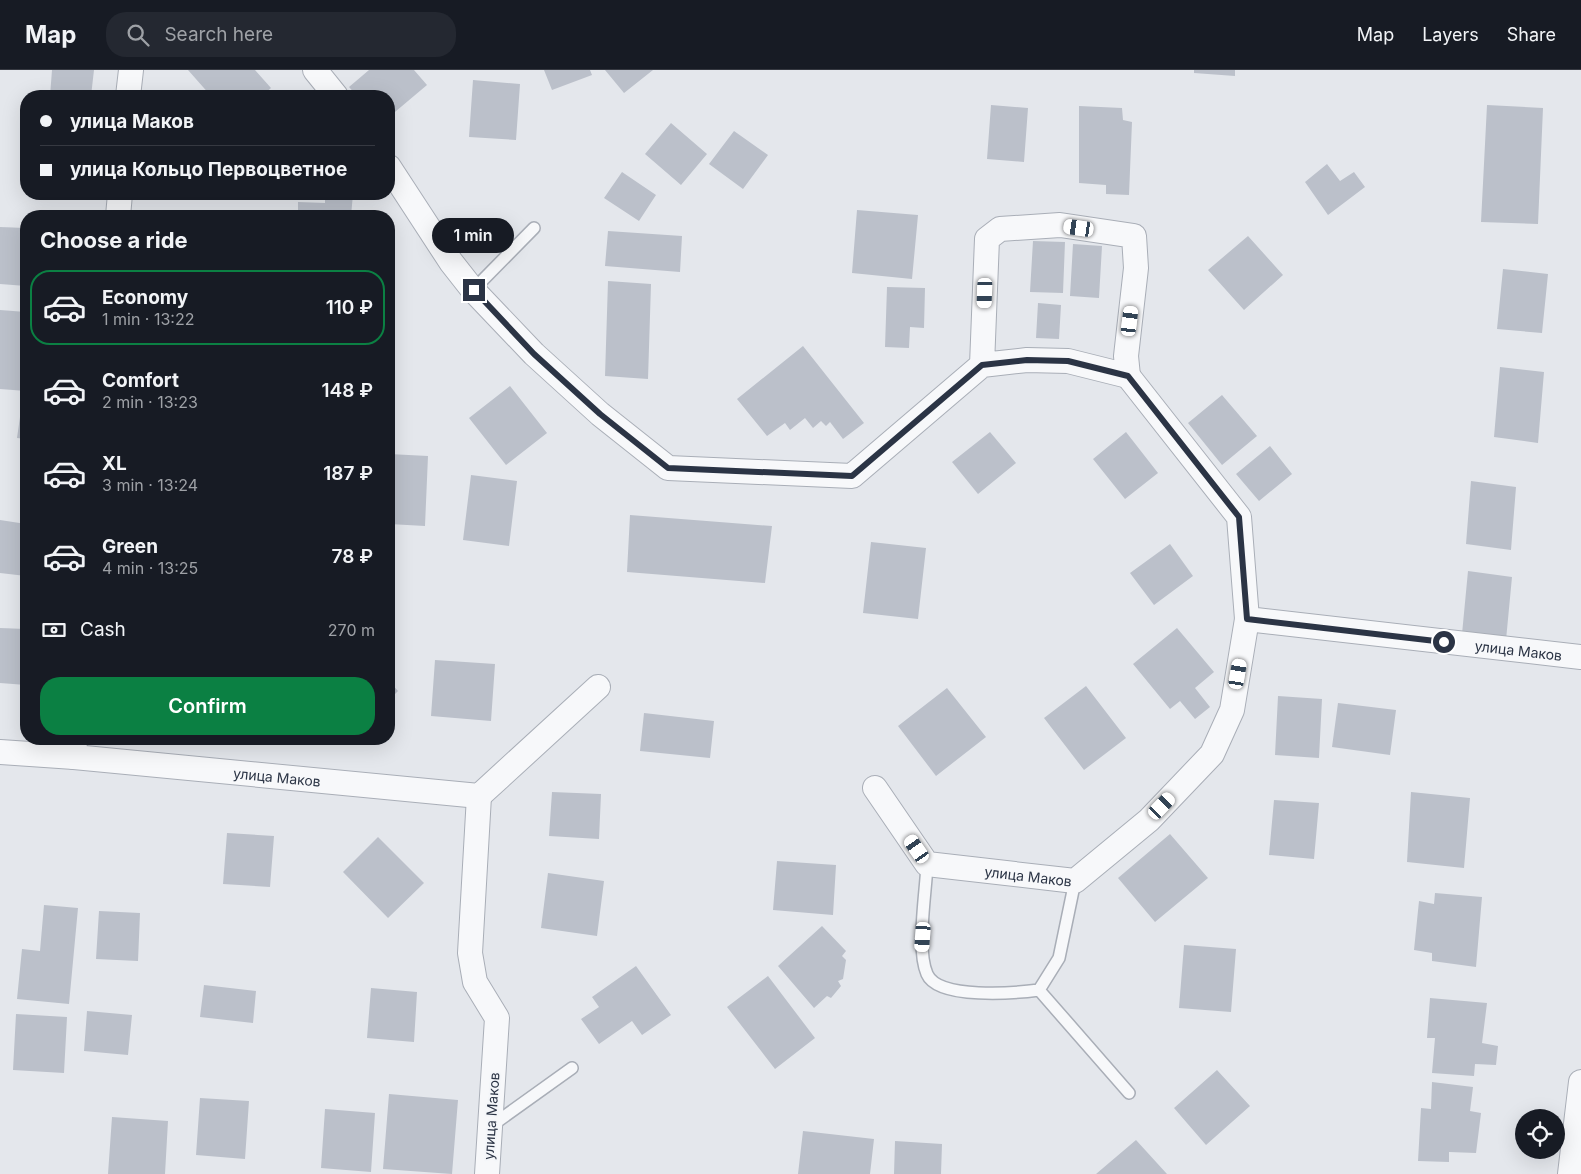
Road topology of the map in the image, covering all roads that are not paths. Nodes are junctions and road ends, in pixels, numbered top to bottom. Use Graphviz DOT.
graph roads {
  1 [pos="131,70"];
  2 [pos="316,70"];
  3 [pos="129,90"];
  4 [pos="331,90"];
  5 [pos="395,176"];
  6 [pos="534,228"];
  7 [pos="474,290"];
  8 [pos="982,365"];
  9 [pos="1128,376"];
  10 [pos="1247,619"];
  11 [pos="1581,657"];
  12 [pos="598,687"];
  13 [pos="74,748"];
  14 [pos="0,752"];
  15 [pos="875,788"];
  16 [pos="479,796"];
  17 [pos="927,864"];
  18 [pos="1075,881"];
  19 [pos="1039,990"];
  20 [pos="572,1068"];
  21 [pos="1581,1082"];
  22 [pos="1129,1093"];
  23 [pos="491,1126"];
  24 [pos="487,1174"];
  25 [pos="1570,1174"];
  1 -- 3 [label="street"];
  2 -- 4 [label="street"];
  5 -- 7 [label="street"];
  6 -- 7 [label="lane"];
  7 -- 8 [label="street"];
  8 -- 9 [label="street"];
  8 -- 9 [label="street"];
  9 -- 10 [label="street, улица Маков"];
  10 -- 11 [label="street, улица Маков"];
  10 -- 18 [label="street, улица Маков"];
  12 -- 16 [label="street"];
  13 -- 14 [label="street, улица Маков"];
  13 -- 16 [label="street, улица Маков"];
  15 -- 17 [label="street"];
  16 -- 23 [label="street, улица Маков"];
  17 -- 18 [label="street, улица Маков"];
  17 -- 19 [label="lane"];
  18 -- 19 [label="lane"];
  19 -- 22 [label="lane"];
  20 -- 23 [label="lane"];
  21 -- 25 [label="street"];
  23 -- 24 [label="street, улица Маков"];
}
